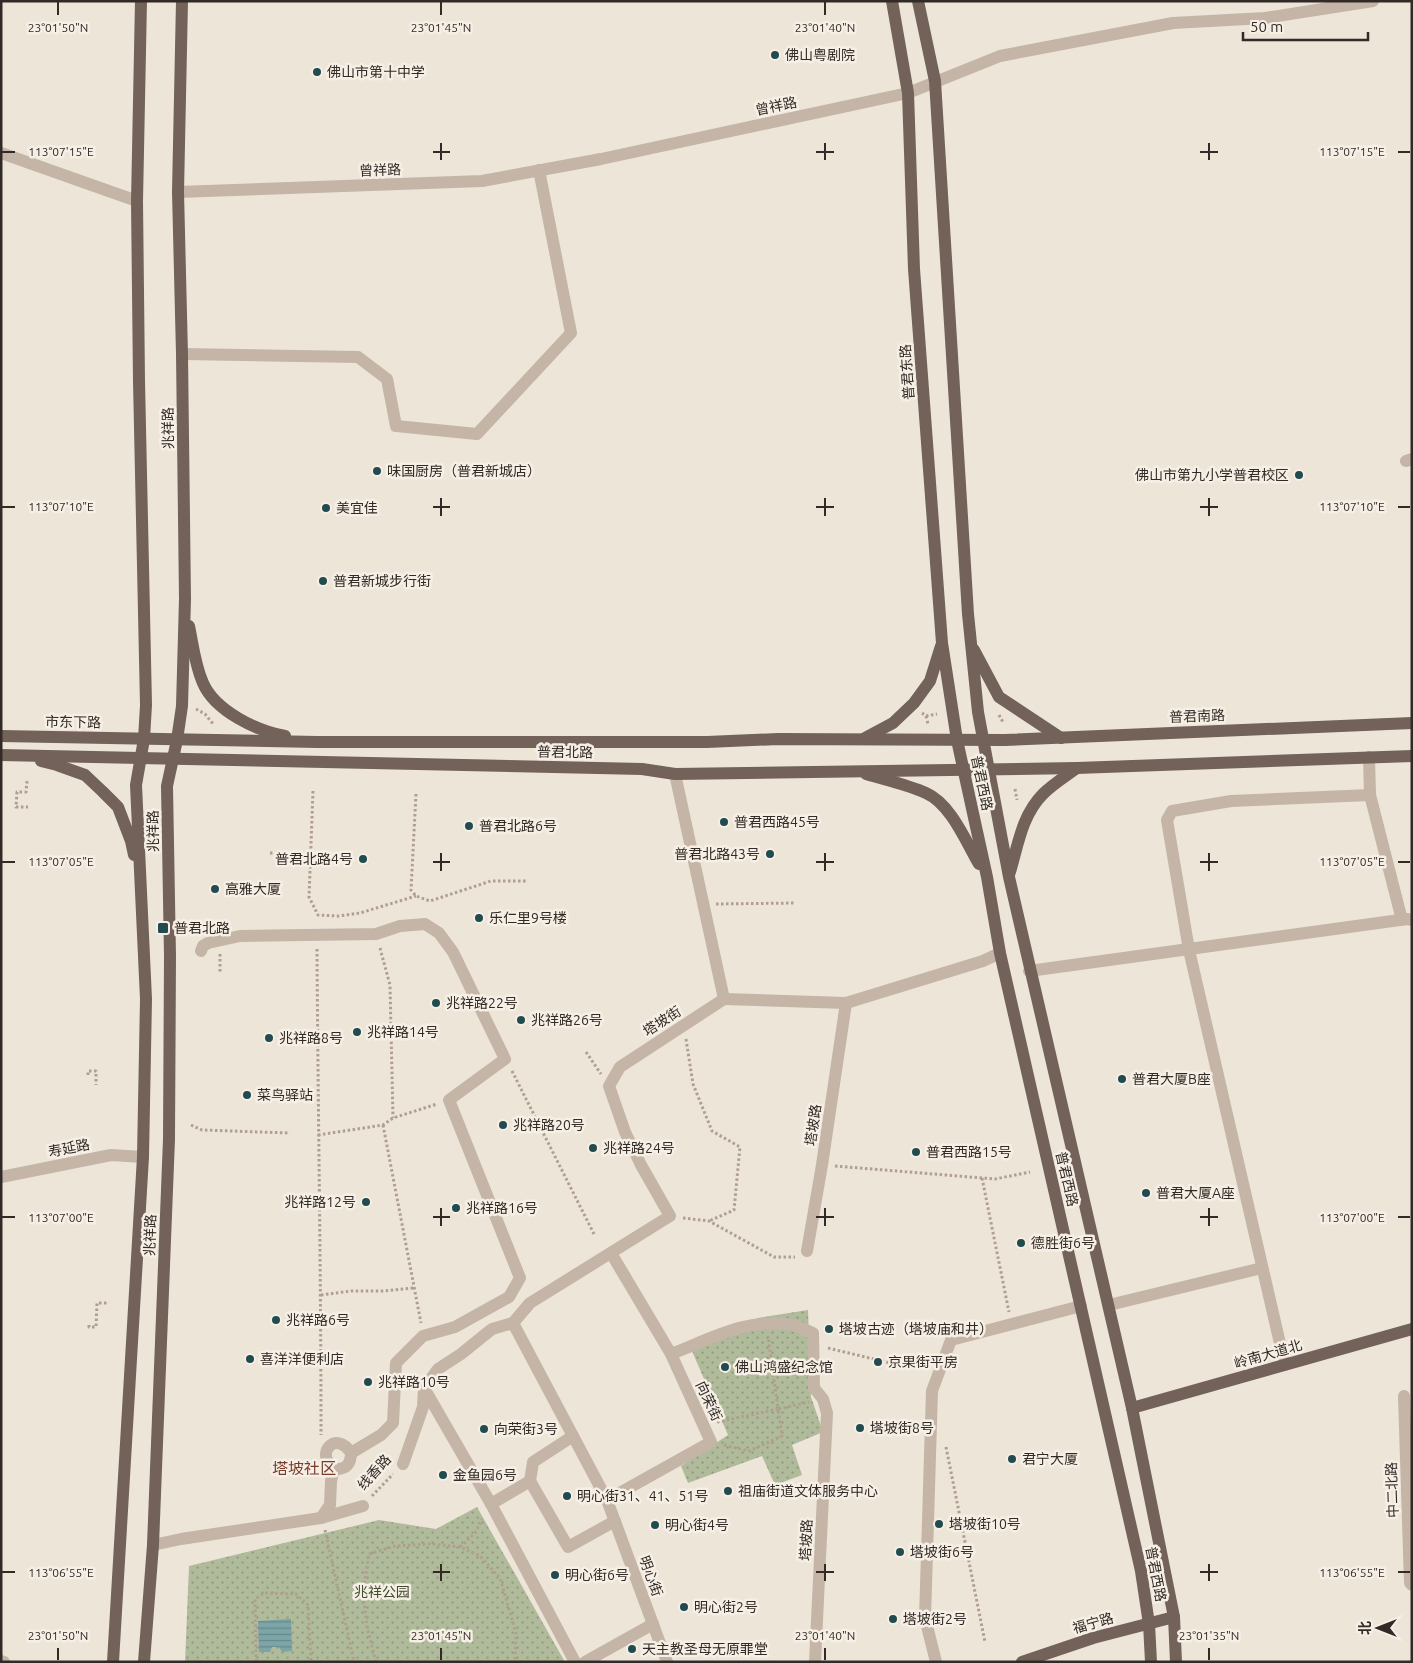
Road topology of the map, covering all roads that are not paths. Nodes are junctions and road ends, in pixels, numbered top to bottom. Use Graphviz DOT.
graph roads {
  1 [pos="141,1"];
  2 [pos="182,1"];
  3 [pos="892,1"];
  4 [pos="918,1"];
  5 [pos="1372,1"];
  6 [pos="935,81"];
  7 [pos="908,93"];
  8 [pos="1,153"];
  9 [pos="539,170"];
  10 [pos="178,192"];
  11 [pos="137,201"];
  12 [pos="182,354"];
  13 [pos="184,599"];
  14 [pos="942,643"];
  15 [pos="970,644"];
  16 [pos="1412,723"];
  17 [pos="1,736"];
  18 [pos="1061,738"];
  19 [pos="144,739"];
  20 [pos="863,739"];
  21 [pos="983,739"];
  22 [pos="177,740"];
  23 [pos="957,740"];
  24 [pos="317,742"];
  25 [pos="1,755"];
  26 [pos="15,755"];
  27 [pos="1412,756"];
  28 [pos="1369,757"];
  29 [pos="140,758"];
  30 [pos="173,759"];
  31 [pos="1077,768"];
  32 [pos="989,769"];
  33 [pos="855,770"];
  34 [pos="964,770"];
  35 [pos="675,774"];
  36 [pos="1370,795"];
  37 [pos="987,877"];
  38 [pos="1009,877"];
  39 [pos="141,887"];
  40 [pos="1407,920"];
  41 [pos="1190,950"];
  42 [pos="201,951"];
  43 [pos="1000,953"];
  44 [pos="1030,971"];
  45 [pos="724,999"];
  46 [pos="846,1003"];
  47 [pos="143,1157"];
  48 [pos="1,1178"];
  49 [pos="806,1251"];
  50 [pos="611,1253"];
  51 [pos="1262,1268"];
  52 [pos="1109,1305"];
  53 [pos="1081,1306"];
  54 [pos="512,1323"];
  55 [pos="1412,1329"];
  56 [pos="671,1354"];
  57 [pos="1285,1365"];
  58 [pos="424,1388"];
  59 [pos="1404,1396"];
  60 [pos="1132,1408"];
  61 [pos="573,1436"];
  62 [pos="351,1453"];
  63 [pos="402,1464"];
  64 [pos="334,1469"];
  65 [pos="530,1481"];
  66 [pos="607,1500"];
  67 [pos="491,1504"];
  68 [pos="363,1506"];
  69 [pos="321,1518"];
  70 [pos="615,1521"];
  71 [pos="153,1545"];
  72 [pos="1411,1584"];
  73 [pos="1174,1617"];
  74 [pos="653,1624"];
  75 [pos="1149,1624"];
  76 [pos="113,1662"];
  77 [pos="144,1662"];
  78 [pos="575,1662"];
  79 [pos="586,1662"];
  80 [pos="667,1662"];
  81 [pos="815,1662"];
  82 [pos="936,1662"];
  83 [pos="1022,1662"];
  84 [pos="1151,1662"];
  85 [pos="1176,1662"];
  1 -- 11 [label="main road, 兆祥路"];
  2 -- 10 [label="main road, 兆祥路"];
  3 -- 7 [label="main road, 普君东路"];
  4 -- 6 [label="main road"];
  5 -- 6 [label="street, 曾祥路"];
  6 -- 7 [label="street, 曾祥路"];
  6 -- 15 [label="main road"];
  7 -- 9 [label="street, 曾祥路"];
  7 -- 14 [label="main road, 普君东路"];
  8 -- 11 [label="street"];
  9 -- 10 [label="street, 曾祥路"];
  9 -- 12 [label="street"];
  10 -- 12 [label="main road, 兆祥路"];
  11 -- 19 [label="main road, 兆祥路"];
  12 -- 13 [label="main road, 兆祥路"];
  13 -- 22 [label="main road, 兆祥路"];
  13 -- 24 [label="main road"];
  14 -- 20 [label="main road"];
  14 -- 23 [label="main road, 普君东路"];
  15 -- 18 [label="main road"];
  15 -- 21 [label="main road"];
  16 -- 18 [label="main road, 普君南路"];
  17 -- 19 [label="main road, 市东下路"];
  18 -- 21 [label="main road, 普君南路"];
  19 -- 22 [label="main road, 普君北路"];
  19 -- 29 [label="main road, 兆祥路"];
  20 -- 23 [label="main road, 普君北路"];
  20 -- 24 [label="main road, 普君北路"];
  21 -- 23 [label="main road, 普君北路"];
  21 -- 32 [label="main road, 普君西路"];
  22 -- 24 [label="main road, 普君北路"];
  22 -- 30 [label="main road, 兆祥路"];
  23 -- 34 [label="main road, 普君西路"];
  25 -- 26 [label="main road"];
  26 -- 29 [label="main road"];
  26 -- 39 [label="main road"];
  27 -- 28 [label="main road"];
  28 -- 31 [label="main road"];
  28 -- 36 [label="street"];
  29 -- 30 [label="main road, 普君北路"];
  29 -- 39 [label="main road, 兆祥路"];
  30 -- 35 [label="main road, 普君北路"];
  30 -- 71 [label="main road, 兆祥路"];
  31 -- 32 [label="main road"];
  31 -- 38 [label="main road"];
  32 -- 34 [label="main road, 普君北路"];
  32 -- 38 [label="main road, 普君西路"];
  33 -- 34 [label="main road, 普君北路"];
  33 -- 35 [label="main road, 普君北路"];
  33 -- 37 [label="main road"];
  34 -- 37 [label="main road, 普君西路"];
  35 -- 45 [label="street"];
  36 -- 40 [label="street"];
  36 -- 41 [label="street"];
  37 -- 43 [label="main road, 普君西路"];
  38 -- 44 [label="main road, 普君西路"];
  39 -- 47 [label="main road, 兆祥路"];
  40 -- 41 [label="street"];
  41 -- 44 [label="street"];
  41 -- 51 [label="street"];
  42 -- 62 [label="street"];
  43 -- 46 [label="street"];
  43 -- 53 [label="main road, 普君西路"];
  44 -- 52 [label="main road, 普君西路"];
  45 -- 46 [label="street"];
  45 -- 50 [label="street, 塔坡街"];
  46 -- 49 [label="street, 塔坡路"];
  47 -- 48 [label="street, 寿延路"];
  47 -- 76 [label="main road, 兆祥路"];
  50 -- 54 [label="street"];
  50 -- 56 [label="street, 向荣街"];
  51 -- 52 [label="street"];
  51 -- 57 [label="street"];
  52 -- 60 [label="main road, 普君西路"];
  53 -- 75 [label="main road, 普君西路"];
  53 -- 82 [label="street"];
  54 -- 58 [label="street"];
  54 -- 61 [label="street"];
  55 -- 57 [label="main road, 岭南大道北"];
  56 -- 66 [label="street, 向荣街"];
  56 -- 81 [label="street, 塔坡路"];
  57 -- 60 [label="main road, 岭南大道北"];
  58 -- 63 [label="street, 线香路"];
  58 -- 67 [label="street"];
  59 -- 72 [label="street, 中二北路"];
  60 -- 73 [label="main road, 普君西路"];
  61 -- 65 [label="street"];
  61 -- 66 [label="street"];
  62 -- 64 [label="street"];
  62 -- 64 [label="street"];
  64 -- 69 [label="street"];
  65 -- 67 [label="street"];
  65 -- 70 [label="street"];
  66 -- 70 [label="street, 明心街"];
  67 -- 78 [label="street"];
  68 -- 69 [label="street, 线香路"];
  69 -- 71 [label="street, 线香路"];
  70 -- 74 [label="street, 明心街"];
  71 -- 77 [label="main road, 兆祥路"];
  73 -- 75 [label="main road, 福宁路"];
  73 -- 85 [label="main road, 普君西路"];
  74 -- 79 [label="street"];
  74 -- 80 [label="street, 明心街"];
  75 -- 83 [label="main road, 福宁路"];
  75 -- 84 [label="main road, 普君西路"];
}
